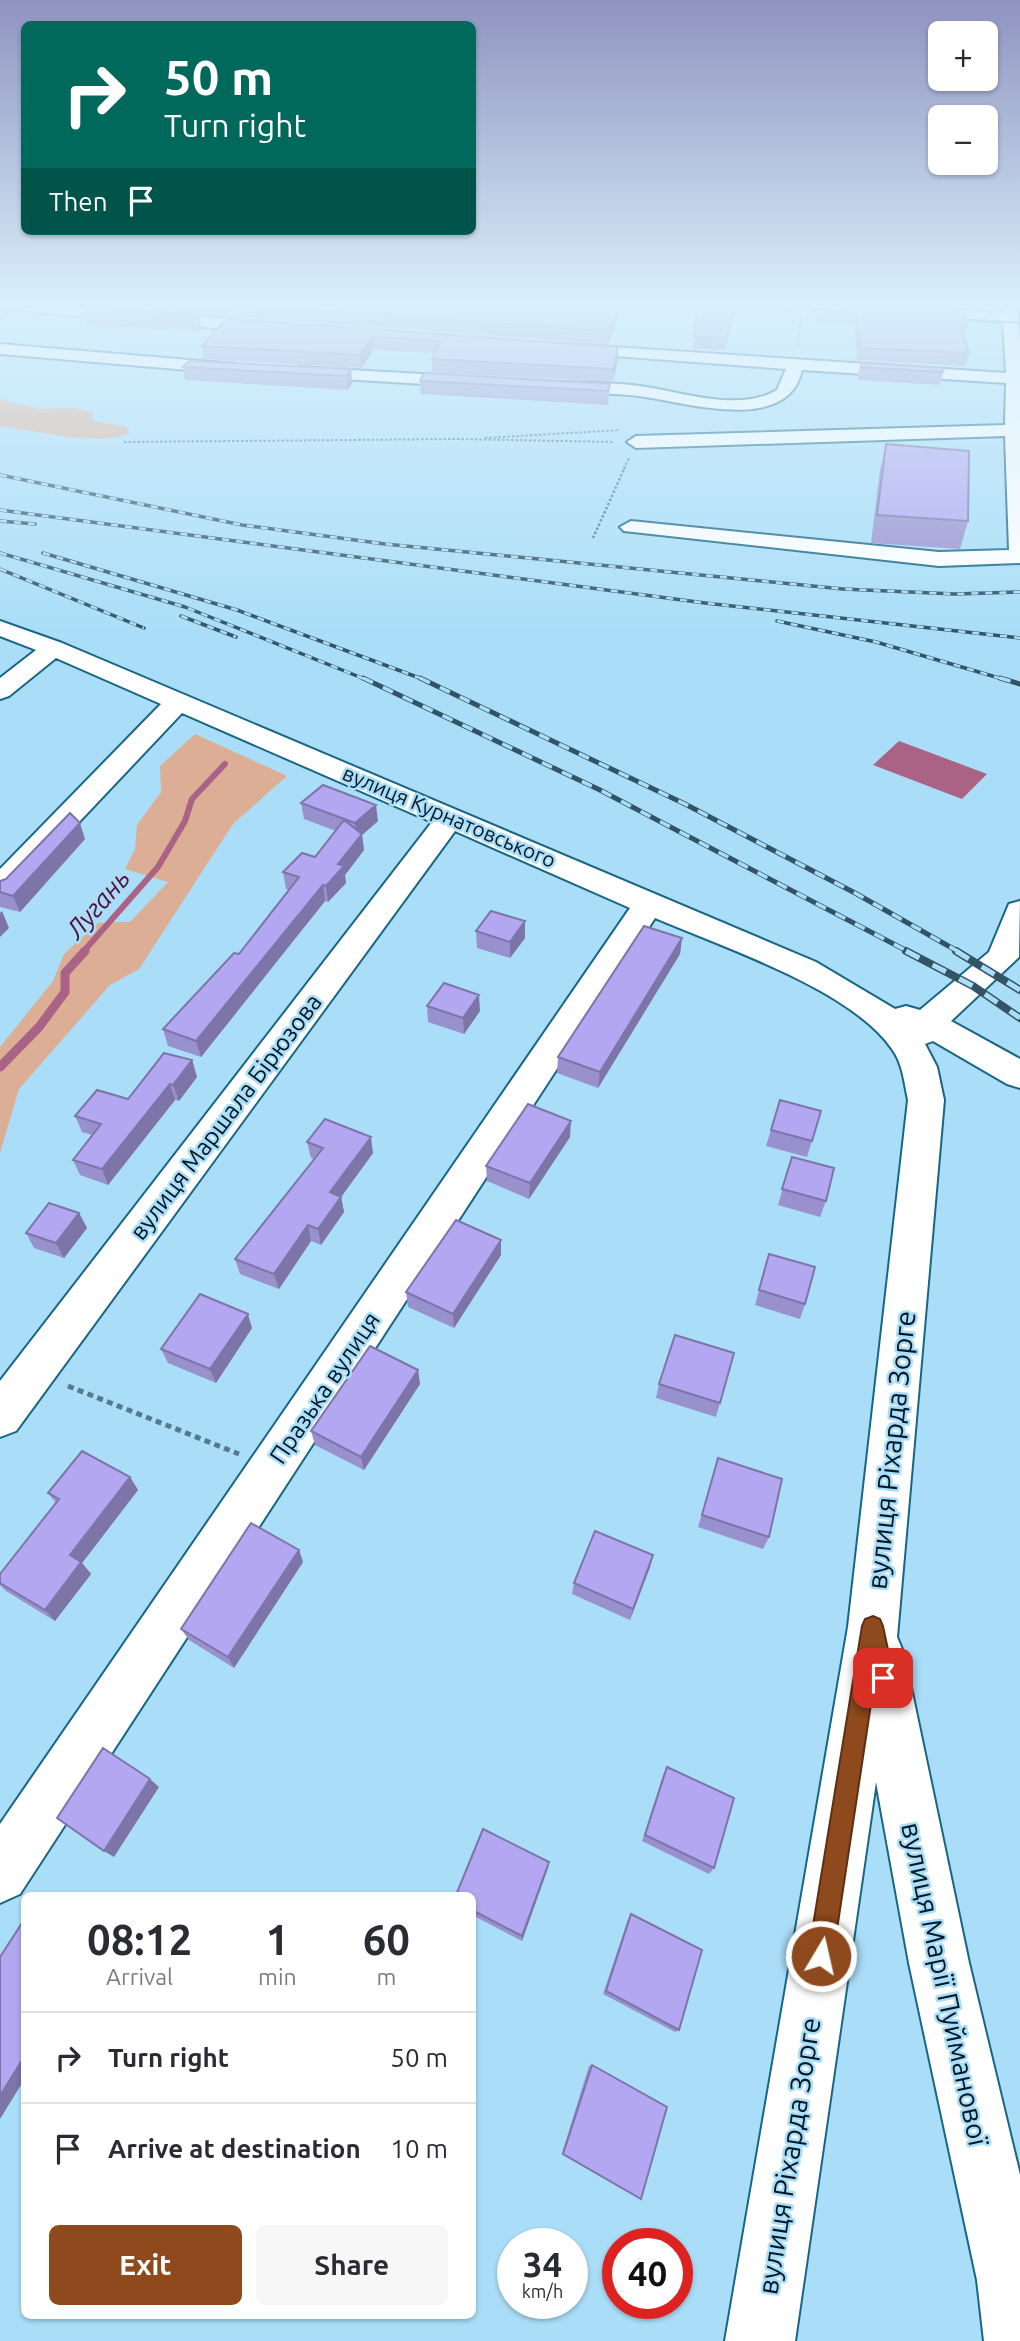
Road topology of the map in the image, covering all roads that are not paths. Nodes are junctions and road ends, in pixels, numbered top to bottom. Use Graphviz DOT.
graph roads {
  1 [pos="1017,413"];
  2 [pos="1016,435"];
  3 [pos="629,436"];
  4 [pos="631,527"];
  5 [pos="0,628"];
  6 [pos="54,648"];
  7 [pos="0,691"];
  8 [pos="177,703"];
  9 [pos="451,817"];
  10 [pos="0,887"];
  11 [pos="650,902"];
  12 [pos="1020,911"];
  13 [pos="897,1024"];
  14 [pos="1020,1075"];
  15 [pos="0,1416"];
  16 [pos="873,1626"];
  17 [pos="0,1874"];
  18 [pos="760,2341"];
  19 [pos="1019,2341"];
  1 -- 2 [label="street"];
  2 -- 3 [label="street"];
  2 -- 4 [label="street"];
  5 -- 6 [label="street, вулиця Курнатовського"];
  6 -- 7 [label="street"];
  6 -- 8 [label="street, вулиця Курнатовського"];
  8 -- 9 [label="street, вулиця Курнатовського"];
  8 -- 10 [label="street"];
  9 -- 11 [label="street, вулиця Курнатовського"];
  9 -- 15 [label="street, вулиця Маршала Бірюзова"];
  11 -- 13 [label="street, вулиця Курнатовського"];
  11 -- 17 [label="street, Празька вулиця"];
  12 -- 13 [label="street"];
  13 -- 14 [label="street, вулиця Курнатовського"];
  13 -- 16 [label="street, вулиця Ріхарда Зорге"];
  16 -- 18 [label="street, вулиця Ріхарда Зорге"];
  16 -- 19 [label="street, вулиця Марії Пуйманової"];
}
